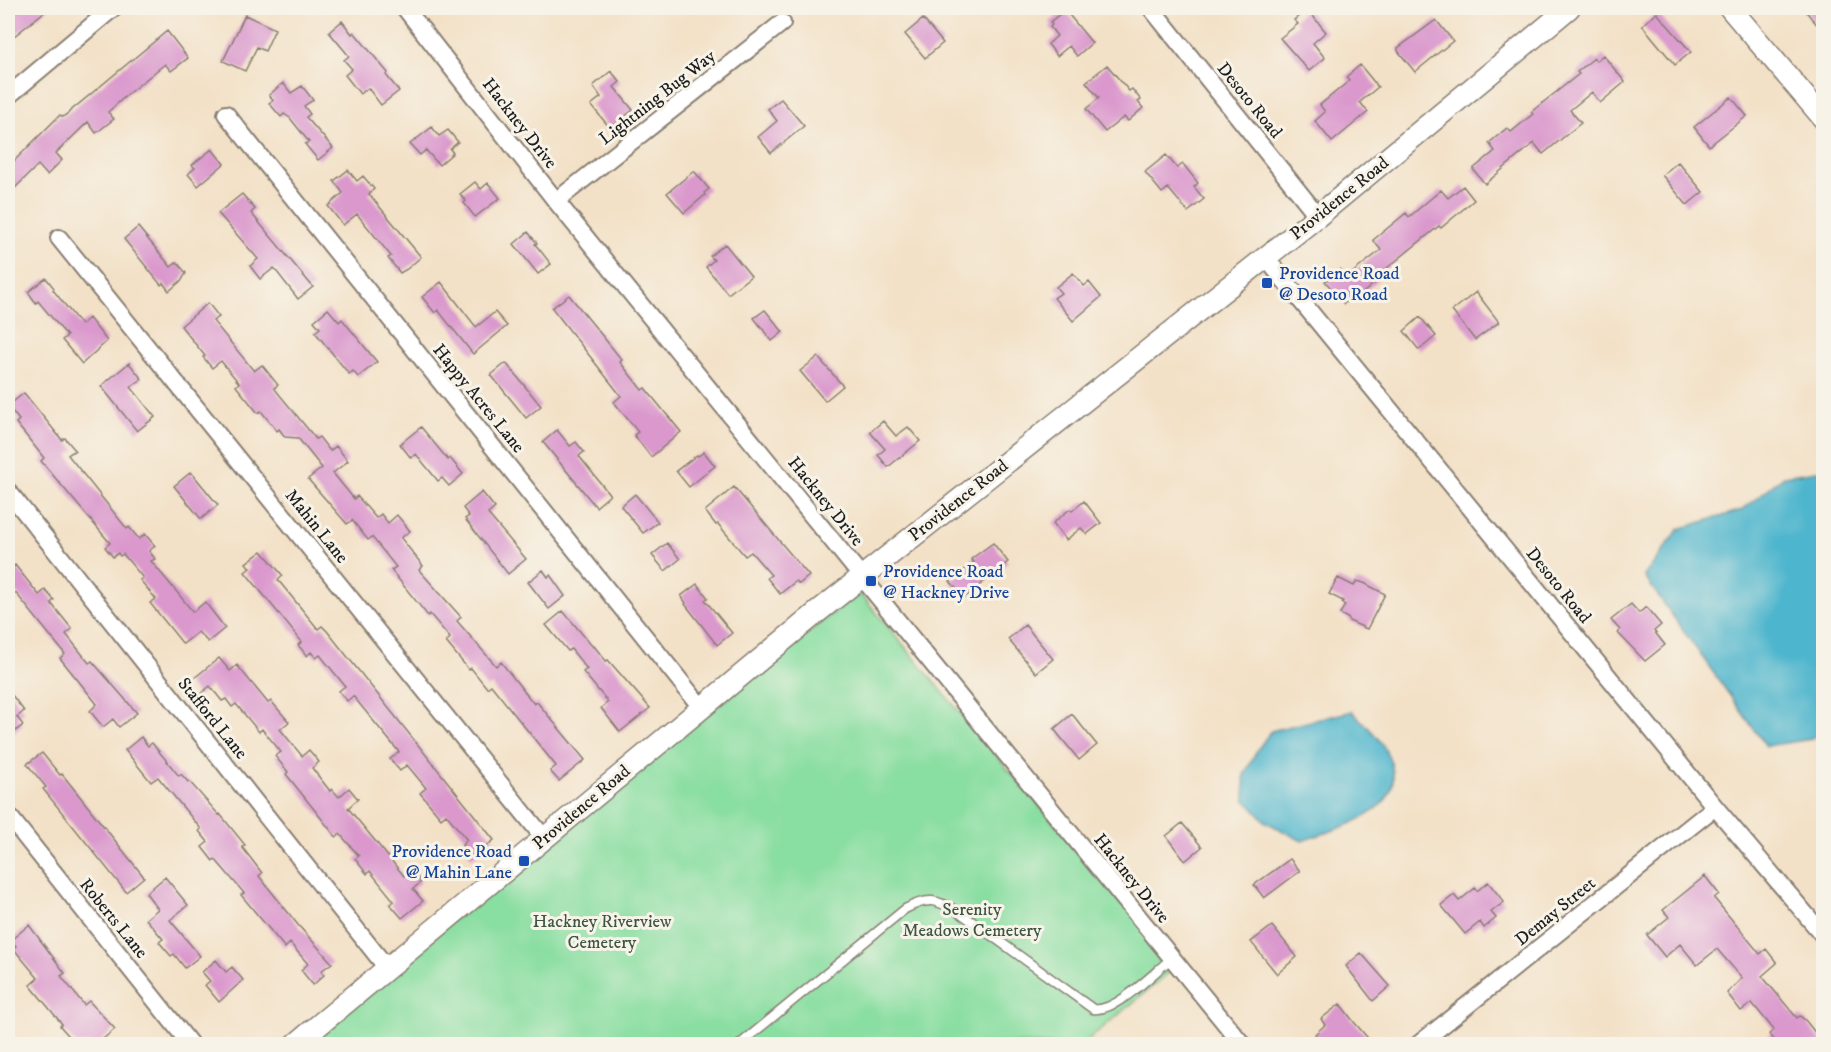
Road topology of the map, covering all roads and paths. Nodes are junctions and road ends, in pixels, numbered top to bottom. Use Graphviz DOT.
graph roads {
  1 [pos="113,8"];
  2 [pos="405,8"];
  3 [pos="1151,8"];
  4 [pos="1569,8"];
  5 [pos="1730,8"];
  6 [pos="782,24"];
  7 [pos="8,96"];
  8 [pos="226,114"];
  9 [pos="1824,119"];
  10 [pos="556,201"];
  11 [pos="1318,216"];
  12 [pos="59,238"];
  13 [pos="1266,258"];
  14 [pos="8,491"];
  15 [pos="862,576"];
  16 [pos="701,707"];
  17 [pos="1715,807"];
  18 [pos="8,815"];
  19 [pos="544,838"];
  20 [pos="1824,936"];
  21 [pos="1172,958"];
  22 [pos="387,968"];
  23 [pos="190,1044"];
  24 [pos="296,1044"];
  25 [pos="740,1044"];
  26 [pos="1242,1044"];
  27 [pos="1419,1044"];
  1 -- 7 [label="street"];
  2 -- 10 [label="street, Hackney Drive"];
  3 -- 11 [label="street, Desoto Road"];
  4 -- 11 [label="street, Providence Road"];
  5 -- 9 [label="street"];
  6 -- 10 [label="street, Lightning Bug Way"];
  8 -- 16 [label="street, Happy Acres Lane"];
  10 -- 15 [label="street, Hackney Drive"];
  11 -- 13 [label="street, Providence Road"];
  12 -- 19 [label="street, Mahin Lane"];
  13 -- 15 [label="street, Providence Road"];
  13 -- 17 [label="street, Desoto Road"];
  14 -- 22 [label="street, Stafford Lane"];
  15 -- 16 [label="street, Providence Road"];
  15 -- 21 [label="street, Hackney Drive"];
  16 -- 19 [label="street, Providence Road"];
  17 -- 20 [label="street, Desoto Road"];
  17 -- 27 [label="street, Demay Street"];
  18 -- 23 [label="street, Roberts Lane"];
  19 -- 22 [label="street, Providence Road"];
  21 -- 25 [label="lane"];
  21 -- 26 [label="street, Hackney Drive"];
  22 -- 24 [label="street, Providence Road"];
}
